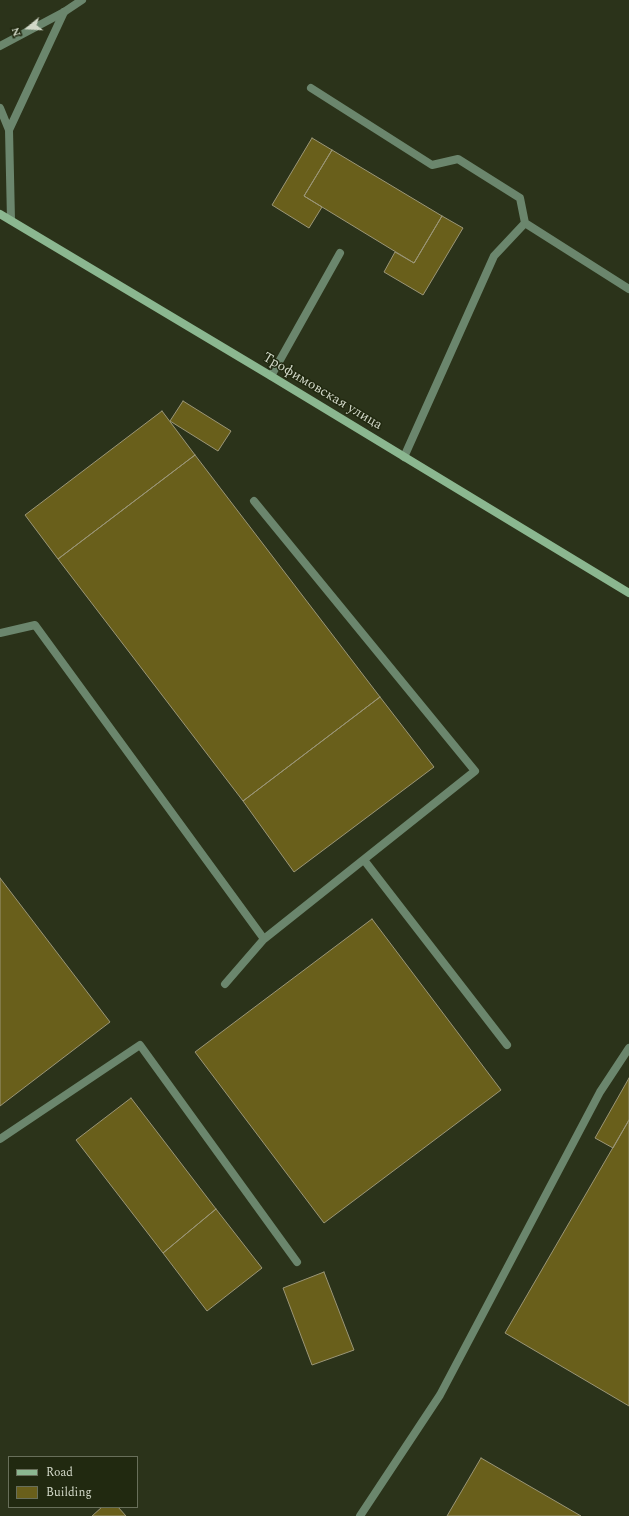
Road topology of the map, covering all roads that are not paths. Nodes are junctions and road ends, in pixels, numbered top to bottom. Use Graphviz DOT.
graph roads {
  1 [pos="82,0"];
  2 [pos="64,12"];
  3 [pos="0,46"];
  4 [pos="311,88"];
  5 [pos="0,108"];
  6 [pos="9,130"];
  7 [pos="0,214"];
  8 [pos="11,220"];
  9 [pos="525,223"];
  10 [pos="340,254"];
  11 [pos="629,289"];
  12 [pos="271,376"];
  13 [pos="404,457"];
  14 [pos="254,502"];
  15 [pos="629,593"];
  16 [pos="0,633"];
  17 [pos="364,860"];
  18 [pos="264,939"];
  19 [pos="225,984"];
  20 [pos="507,1045"];
  21 [pos="629,1048"];
  22 [pos="0,1139"];
  23 [pos="297,1262"];
  24 [pos="363,1515"];
  1 -- 2 [label="street"];
  2 -- 3 [label="street"];
  2 -- 6 [label="street"];
  4 -- 9 [label="street"];
  5 -- 6 [label="street"];
  6 -- 8 [label="street"];
  7 -- 8 [label="street, Трофимовская улица"];
  8 -- 12 [label="street, Трофимовская улица"];
  9 -- 11 [label="street"];
  9 -- 13 [label="street"];
  10 -- 12 [label="street"];
  12 -- 13 [label="street, Трофимовская улица"];
  13 -- 15 [label="street, Трофимовская улица"];
  14 -- 17 [label="street"];
  16 -- 18 [label="street"];
  17 -- 18 [label="street"];
  17 -- 20 [label="street"];
  18 -- 19 [label="street"];
  21 -- 24 [label="street"];
  22 -- 23 [label="street"];
}
